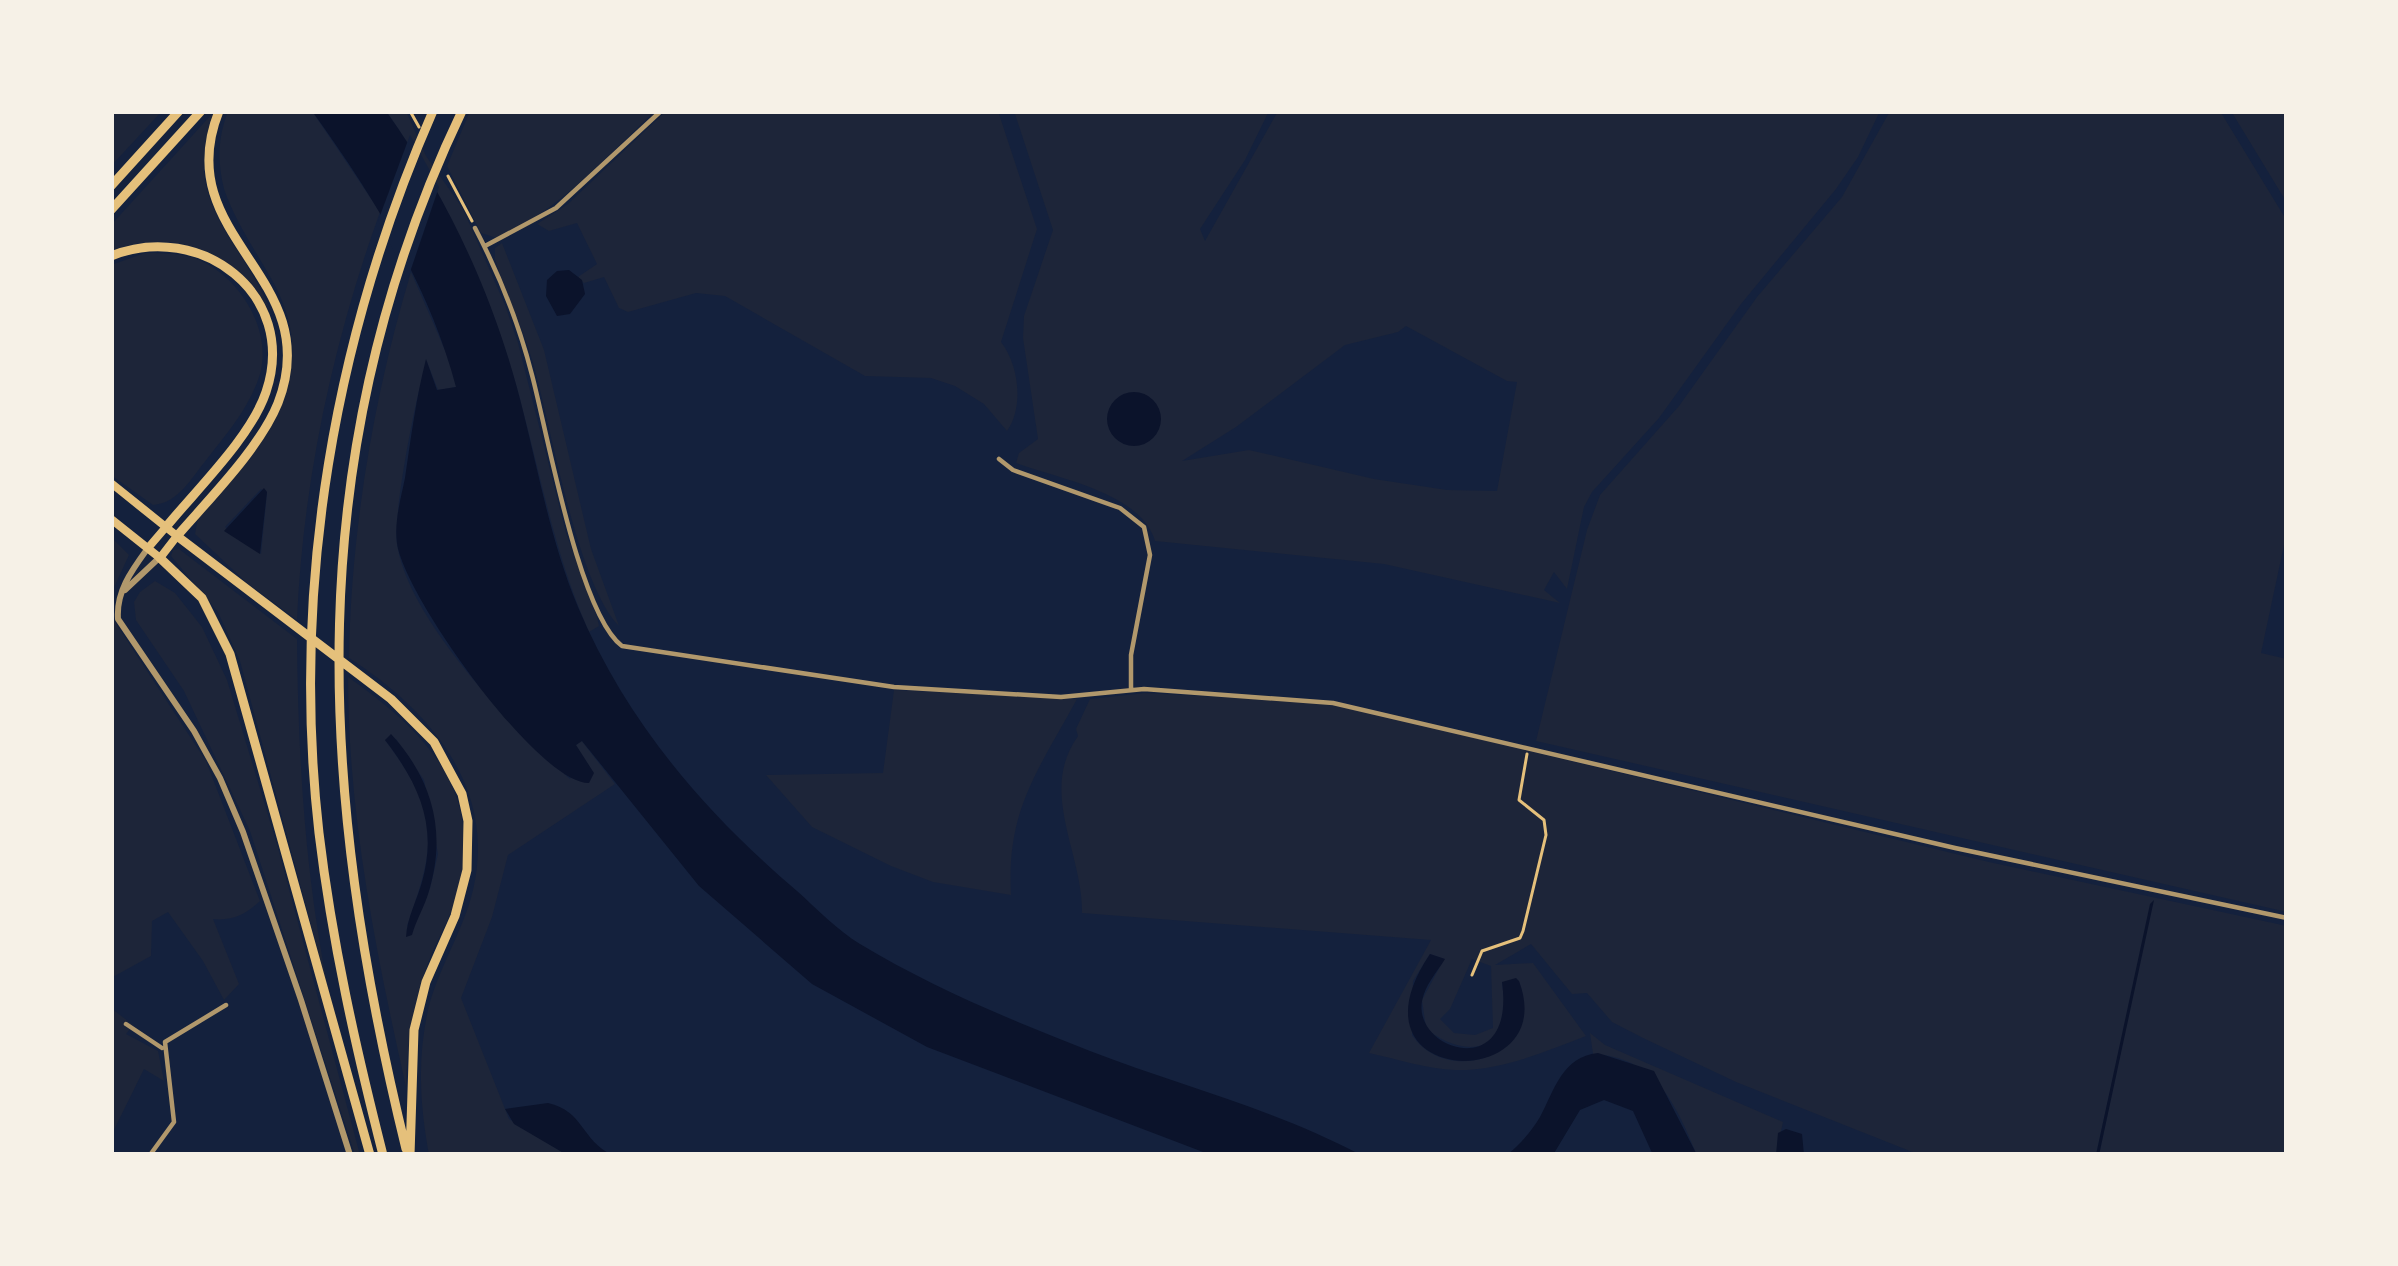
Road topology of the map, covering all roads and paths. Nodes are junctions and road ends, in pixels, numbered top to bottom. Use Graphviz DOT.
graph roads {
  1 [pos="179,111"];
  2 [pos="201,111"];
  3 [pos="219,111"];
  4 [pos="462,111"];
  5 [pos="661,111"];
  6 [pos="432,114"];
  7 [pos="111,186"];
  8 [pos="111,210"];
  9 [pos="475,228"];
  10 [pos="485,246"];
  11 [pos="111,256"];
  12 [pos="999,459"];
  13 [pos="111,483"];
  14 [pos="111,519"];
  15 [pos="166,527"];
  16 [pos="177,536"];
  17 [pos="148,548"];
  18 [pos="160,558"];
  19 [pos="122,592"];
  20 [pos="1131,689"];
  21 [pos="1528,747"];
  22 [pos="2287,918"];
  23 [pos="1472,975"];
  24 [pos="226,1005"];
  25 [pos="126,1024"];
  26 [pos="162,1048"];
  27 [pos="150,1155"];
  28 [pos="350,1155"];
  29 [pos="370,1155"];
  30 [pos="383,1155"];
  31 [pos="409,1155"];
  1 -- 7 [label="highway"];
  2 -- 8 [label="highway"];
  3 -- 16 [label="highway"];
  4 -- 31 [label="highway"];
  5 -- 10 [label="street"];
  6 -- 30 [label="highway"];
  9 -- 10 [label="street"];
  10 -- 20 [label="street"];
  11 -- 15 [label="highway"];
  12 -- 20 [label="street"];
  13 -- 15 [label="main road"];
  14 -- 17 [label="main road"];
  15 -- 16 [label="main road"];
  15 -- 17 [label="main road"];
  16 -- 18 [label="main road"];
  16 -- 31 [label="highway"];
  17 -- 18 [label="main road"];
  17 -- 19 [label="street"];
  18 -- 19 [label="street"];
  18 -- 29 [label="highway"];
  19 -- 28 [label="street"];
  20 -- 21 [label="street"];
  21 -- 22 [label="street"];
  21 -- 23 [label="path"];
  24 -- 26 [label="street"];
  25 -- 26 [label="street"];
  26 -- 27 [label="street"];
}
